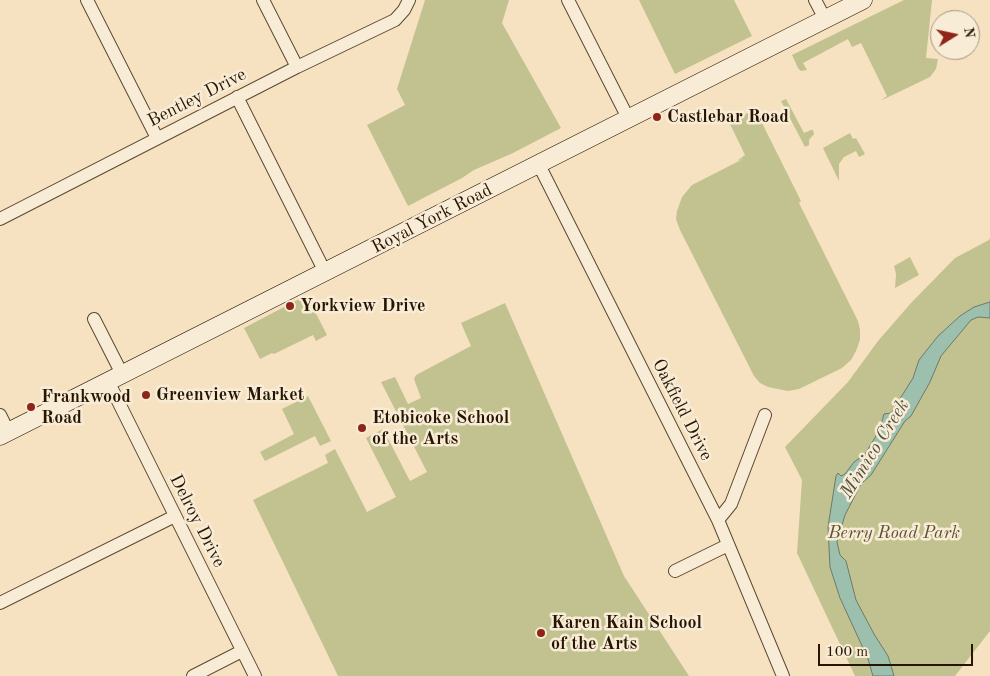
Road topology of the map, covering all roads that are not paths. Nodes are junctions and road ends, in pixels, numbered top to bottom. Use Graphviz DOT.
graph roads {
  1 [pos="87,0"];
  2 [pos="262,0"];
  3 [pos="568,0"];
  4 [pos="815,0"];
  5 [pos="863,0"];
  6 [pos="408,3"];
  7 [pos="825,19"];
  8 [pos="296,67"];
  9 [pos="237,97"];
  10 [pos="628,118"];
  11 [pos="157,138"];
  12 [pos="539,165"];
  13 [pos="0,219"];
  14 [pos="326,272"];
  15 [pos="94,319"];
  16 [pos="115,378"];
  17 [pos="0,415"];
  18 [pos="766,415"];
  19 [pos="4,434"];
  20 [pos="175,516"];
  21 [pos="718,520"];
  22 [pos="728,545"];
  23 [pos="675,571"];
  24 [pos="0,603"];
  25 [pos="242,651"];
  26 [pos="193,676"];
  27 [pos="255,676"];
  28 [pos="783,676"];
  1 -- 11 [label="street"];
  2 -- 8 [label="street"];
  3 -- 10 [label="street"];
  4 -- 7 [label="street"];
  5 -- 7 [label="main road, Royal York Road"];
  6 -- 8 [label="street, Bentley Drive"];
  7 -- 10 [label="main road, Royal York Road"];
  8 -- 9 [label="street, Bentley Drive"];
  9 -- 11 [label="street, Bentley Drive"];
  9 -- 14 [label="street"];
  10 -- 12 [label="main road, Royal York Road"];
  11 -- 13 [label="street, Bentley Drive"];
  12 -- 14 [label="main road, Royal York Road"];
  12 -- 21 [label="street, Oakfield Drive"];
  14 -- 16 [label="main road, Royal York Road"];
  15 -- 16 [label="street, Delroy Drive"];
  16 -- 19 [label="main road, Royal York Road"];
  16 -- 20 [label="street, Delroy Drive"];
  17 -- 19 [label="street"];
  18 -- 21 [label="street"];
  20 -- 24 [label="street"];
  20 -- 25 [label="street, Delroy Drive"];
  21 -- 22 [label="street, Oakfield Drive"];
  22 -- 23 [label="street"];
  22 -- 28 [label="street, Oakfield Drive"];
  25 -- 26 [label="street"];
  25 -- 27 [label="street, Delroy Drive"];
}
